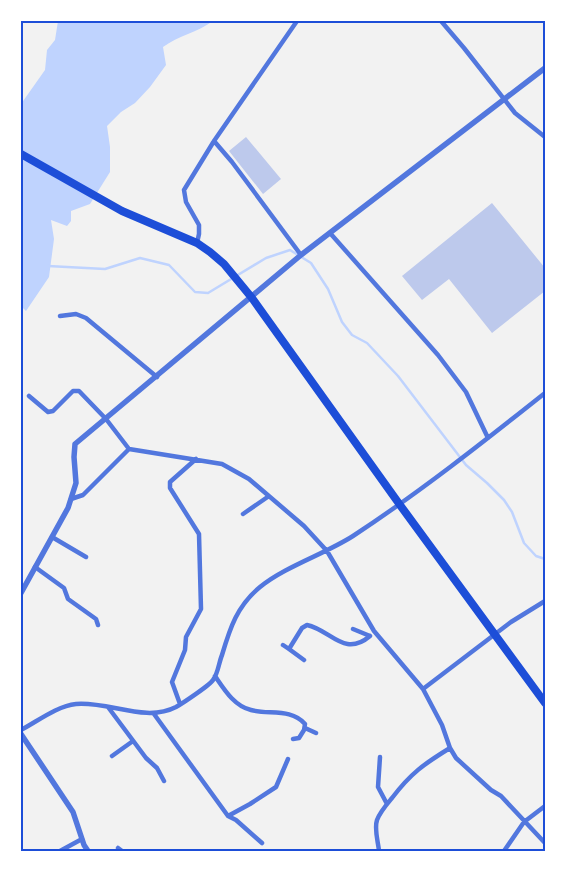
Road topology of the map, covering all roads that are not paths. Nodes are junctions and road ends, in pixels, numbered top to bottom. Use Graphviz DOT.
graph roads {
  1 [pos="297,21"];
  2 [pos="441,21"];
  3 [pos="545,68"];
  4 [pos="504,100"];
  5 [pos="545,137"];
  6 [pos="214,141"];
  7 [pos="21,154"];
  8 [pos="330,233"];
  9 [pos="197,243"];
  10 [pos="301,255"];
  11 [pos="252,298"];
  12 [pos="60,316"];
  13 [pos="156,377"];
  14 [pos="545,393"];
  15 [pos="29,396"];
  16 [pos="106,419"];
  17 [pos="488,438"];
  18 [pos="129,449"];
  19 [pos="196,459"];
  20 [pos="269,496"];
  21 [pos="71,499"];
  22 [pos="400,505"];
  23 [pos="243,514"];
  24 [pos="52,537"];
  25 [pos="327,551"];
  26 [pos="86,557"];
  27 [pos="35,567"];
  28 [pos="21,593"];
  29 [pos="545,600"];
  30 [pos="98,624"];
  31 [pos="353,629"];
  32 [pos="374,631"];
  33 [pos="494,635"];
  34 [pos="370,636"];
  35 [pos="283,645"];
  36 [pos="289,650"];
  37 [pos="304,660"];
  38 [pos="215,676"];
  39 [pos="423,689"];
  40 [pos="545,703"];
  41 [pos="180,704"];
  42 [pos="108,707"];
  43 [pos="154,714"];
  44 [pos="305,728"];
  45 [pos="21,730"];
  46 [pos="316,733"];
  47 [pos="21,734"];
  48 [pos="293,739"];
  49 [pos="134,742"];
  50 [pos="450,748"];
  51 [pos="112,756"];
  52 [pos="380,757"];
  53 [pos="288,759"];
  54 [pos="164,780"];
  55 [pos="387,804"];
  56 [pos="545,806"];
  57 [pos="228,816"];
  58 [pos="524,822"];
  59 [pos="82,839"];
  60 [pos="262,843"];
  61 [pos="545,843"];
  62 [pos="60,851"];
  63 [pos="88,851"];
  64 [pos="379,851"];
  65 [pos="504,851"];
  1 -- 6 [label="street"];
  2 -- 4 [label="street"];
  3 -- 4 [label="street"];
  4 -- 5 [label="street"];
  4 -- 8 [label="street"];
  6 -- 9 [label="street"];
  6 -- 10 [label="street"];
  7 -- 9 [label="highway"];
  8 -- 10 [label="street"];
  8 -- 17 [label="street"];
  9 -- 11 [label="highway"];
  10 -- 11 [label="street"];
  11 -- 13 [label="street"];
  11 -- 22 [label="highway"];
  12 -- 13 [label="street"];
  13 -- 16 [label="street"];
  14 -- 17 [label="street"];
  15 -- 16 [label="street"];
  16 -- 18 [label="street"];
  16 -- 21 [label="street"];
  17 -- 22 [label="street"];
  18 -- 19 [label="street"];
  18 -- 21 [label="street"];
  19 -- 20 [label="street"];
  19 -- 41 [label="street"];
  20 -- 23 [label="street"];
  20 -- 25 [label="street"];
  21 -- 24 [label="street"];
  22 -- 25 [label="street"];
  22 -- 33 [label="highway"];
  24 -- 26 [label="street"];
  24 -- 27 [label="street"];
  25 -- 32 [label="street"];
  25 -- 38 [label="street"];
  27 -- 28 [label="street"];
  27 -- 30 [label="street"];
  29 -- 33 [label="street"];
  31 -- 34 [label="street"];
  32 -- 34 [label="street"];
  32 -- 39 [label="street"];
  33 -- 39 [label="street"];
  33 -- 40 [label="highway"];
  34 -- 36 [label="street"];
  35 -- 36 [label="street"];
  36 -- 37 [label="street"];
  38 -- 41 [label="street"];
  38 -- 44 [label="street"];
  39 -- 50 [label="street"];
  41 -- 43 [label="street"];
  42 -- 43 [label="street"];
  42 -- 45 [label="street"];
  42 -- 49 [label="street"];
  43 -- 57 [label="street"];
  44 -- 46 [label="street"];
  44 -- 48 [label="street"];
  47 -- 59 [label="street"];
  49 -- 51 [label="street"];
  49 -- 54 [label="street"];
  50 -- 55 [label="street"];
  50 -- 58 [label="street"];
  52 -- 55 [label="street"];
  53 -- 57 [label="street"];
  55 -- 64 [label="street"];
  56 -- 58 [label="street"];
  57 -- 60 [label="street"];
  58 -- 61 [label="street"];
  58 -- 65 [label="street"];
  59 -- 62 [label="street"];
  59 -- 63 [label="street"];
}
